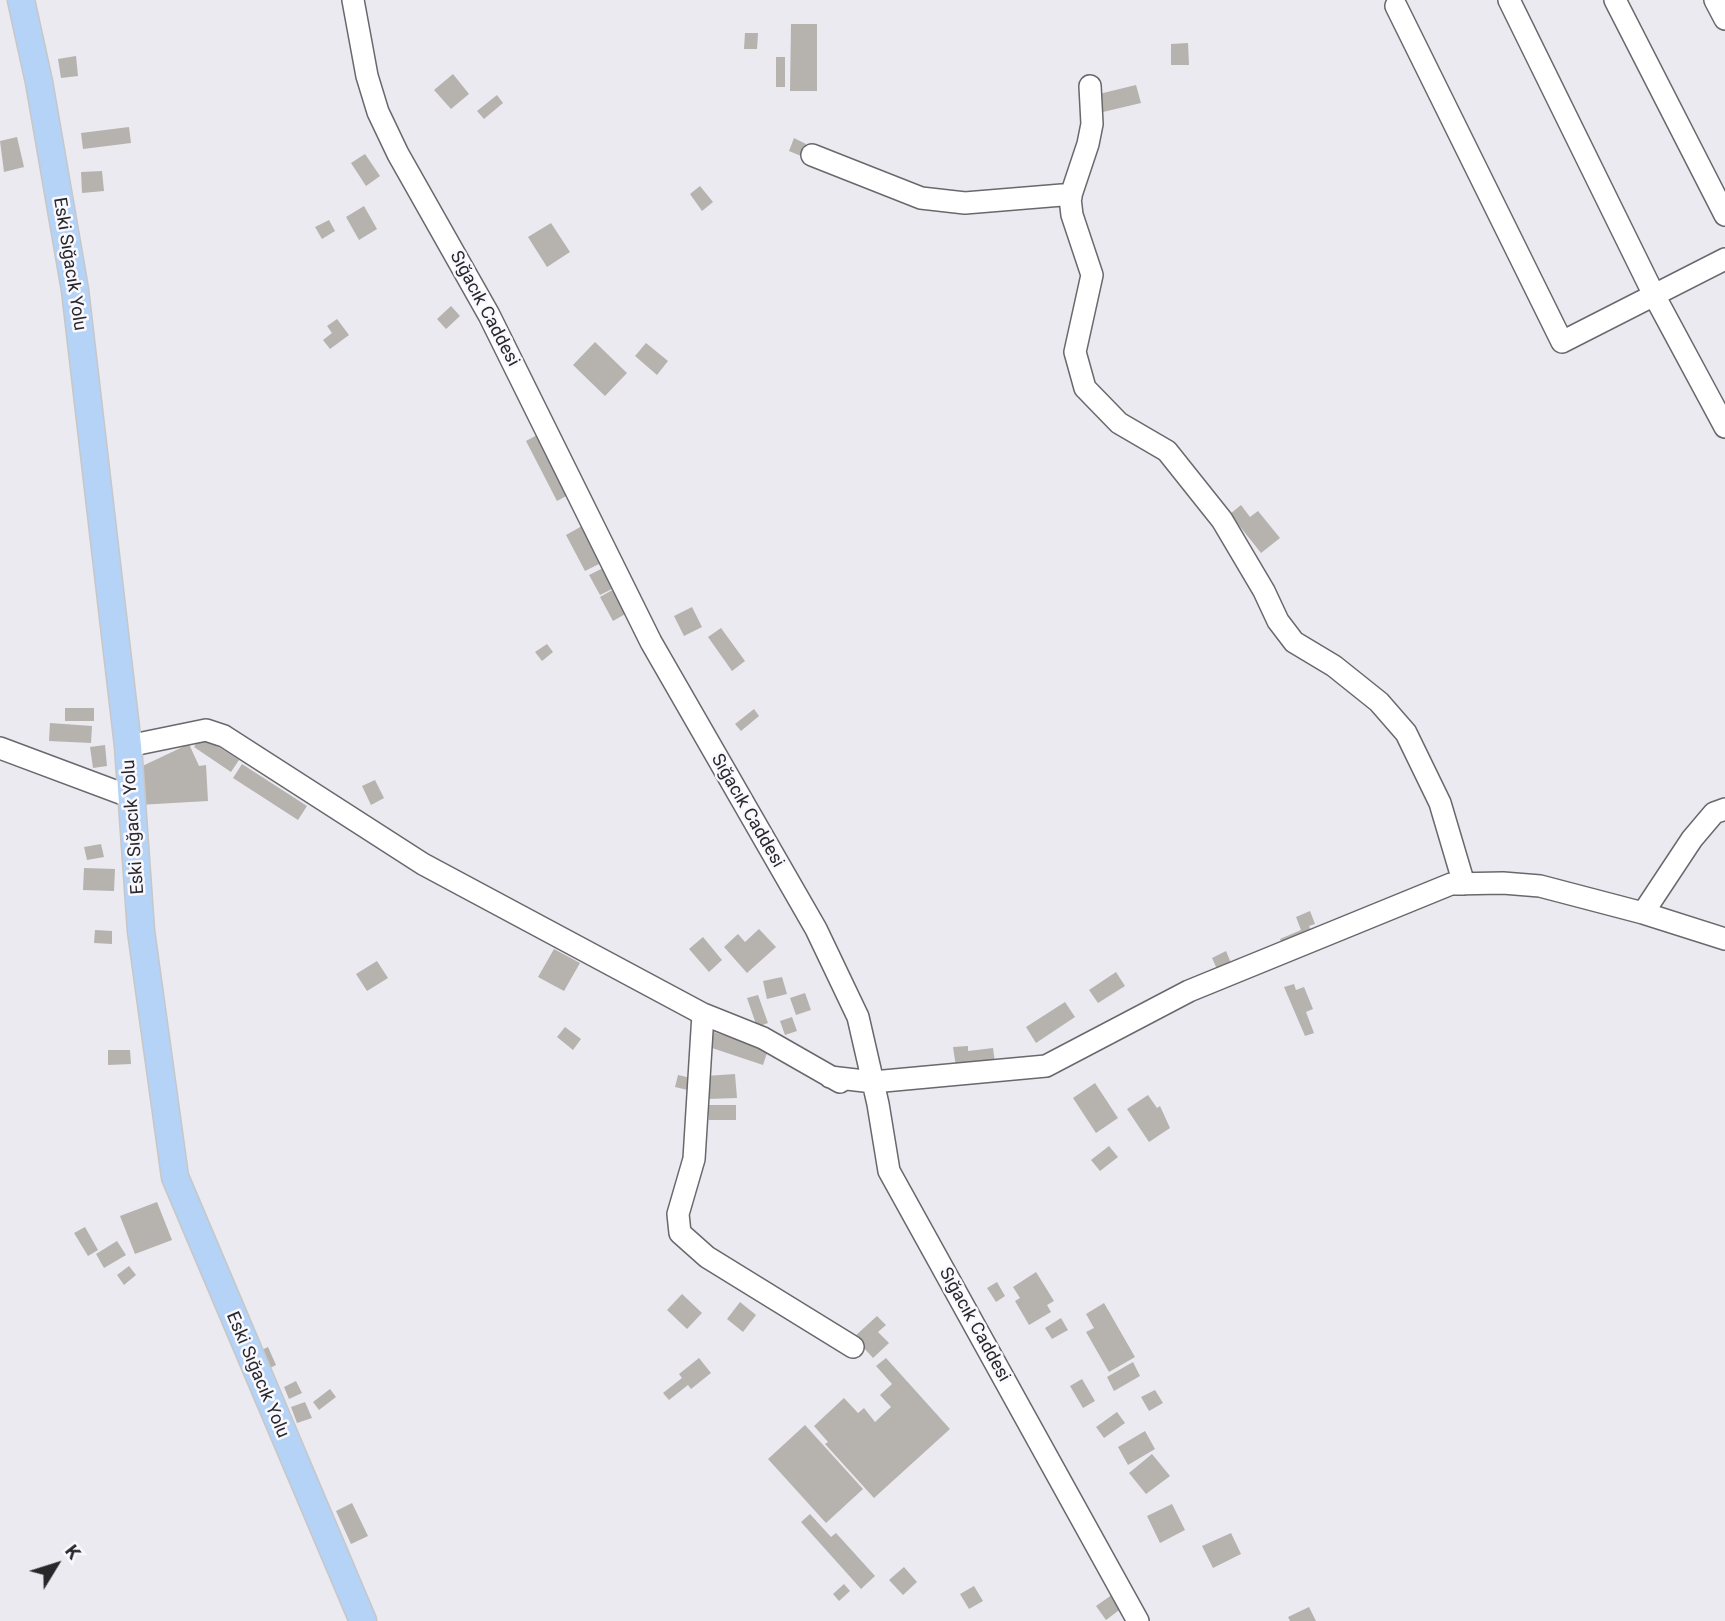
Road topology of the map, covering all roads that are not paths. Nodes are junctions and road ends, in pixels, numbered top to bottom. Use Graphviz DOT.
graph roads {
  1 [pos="21,0"];
  2 [pos="353,0"];
  3 [pos="1509,0"];
  4 [pos="1615,0"];
  5 [pos="1716,0"];
  6 [pos="1396,6"];
  7 [pos="1725,19"];
  8 [pos="1090,86"];
  9 [pos="812,155"];
  10 [pos="1071,197"];
  11 [pos="1725,215"];
  12 [pos="1725,259"];
  13 [pos="1654,295"];
  14 [pos="1725,427"];
  15 [pos="128,746"];
  16 [pos="0,748"];
  17 [pos="131,797"];
  18 [pos="1725,809"];
  19 [pos="1464,884"];
  20 [pos="1643,913"];
  21 [pos="1725,939"];
  22 [pos="702,1014"];
  23 [pos="830,1077"];
  24 [pos="873,1082"];
  25 [pos="878,1104"];
  26 [pos="853,1347"];
  27 [pos="363,1621"];
  28 [pos="1138,1621"];
  1 -- 15 [label="main road, Eski Sığacık Yolu"];
  2 -- 24 [label="street, Sığacık Caddesi"];
  3 -- 13 [label="street"];
  4 -- 11 [label="street"];
  5 -- 7 [label="street"];
  6 -- 13 [label="street"];
  8 -- 10 [label="street"];
  9 -- 10 [label="street"];
  10 -- 19 [label="street"];
  12 -- 13 [label="street"];
  13 -- 14 [label="street"];
  15 -- 17 [label="main road, Eski Sığacık Yolu"];
  15 -- 22 [label="street"];
  16 -- 17 [label="street"];
  17 -- 27 [label="main road, Eski Sığacık Yolu"];
  18 -- 20 [label="street"];
  19 -- 20 [label="street"];
  19 -- 24 [label="street"];
  20 -- 21 [label="street"];
  22 -- 23 [label="street"];
  22 -- 26 [label="street"];
  23 -- 24 [label="street"];
  23 -- 25 [label="street"];
  24 -- 25 [label="street, Sığacık Caddesi"];
  25 -- 28 [label="street, Sığacık Caddesi"];
}
